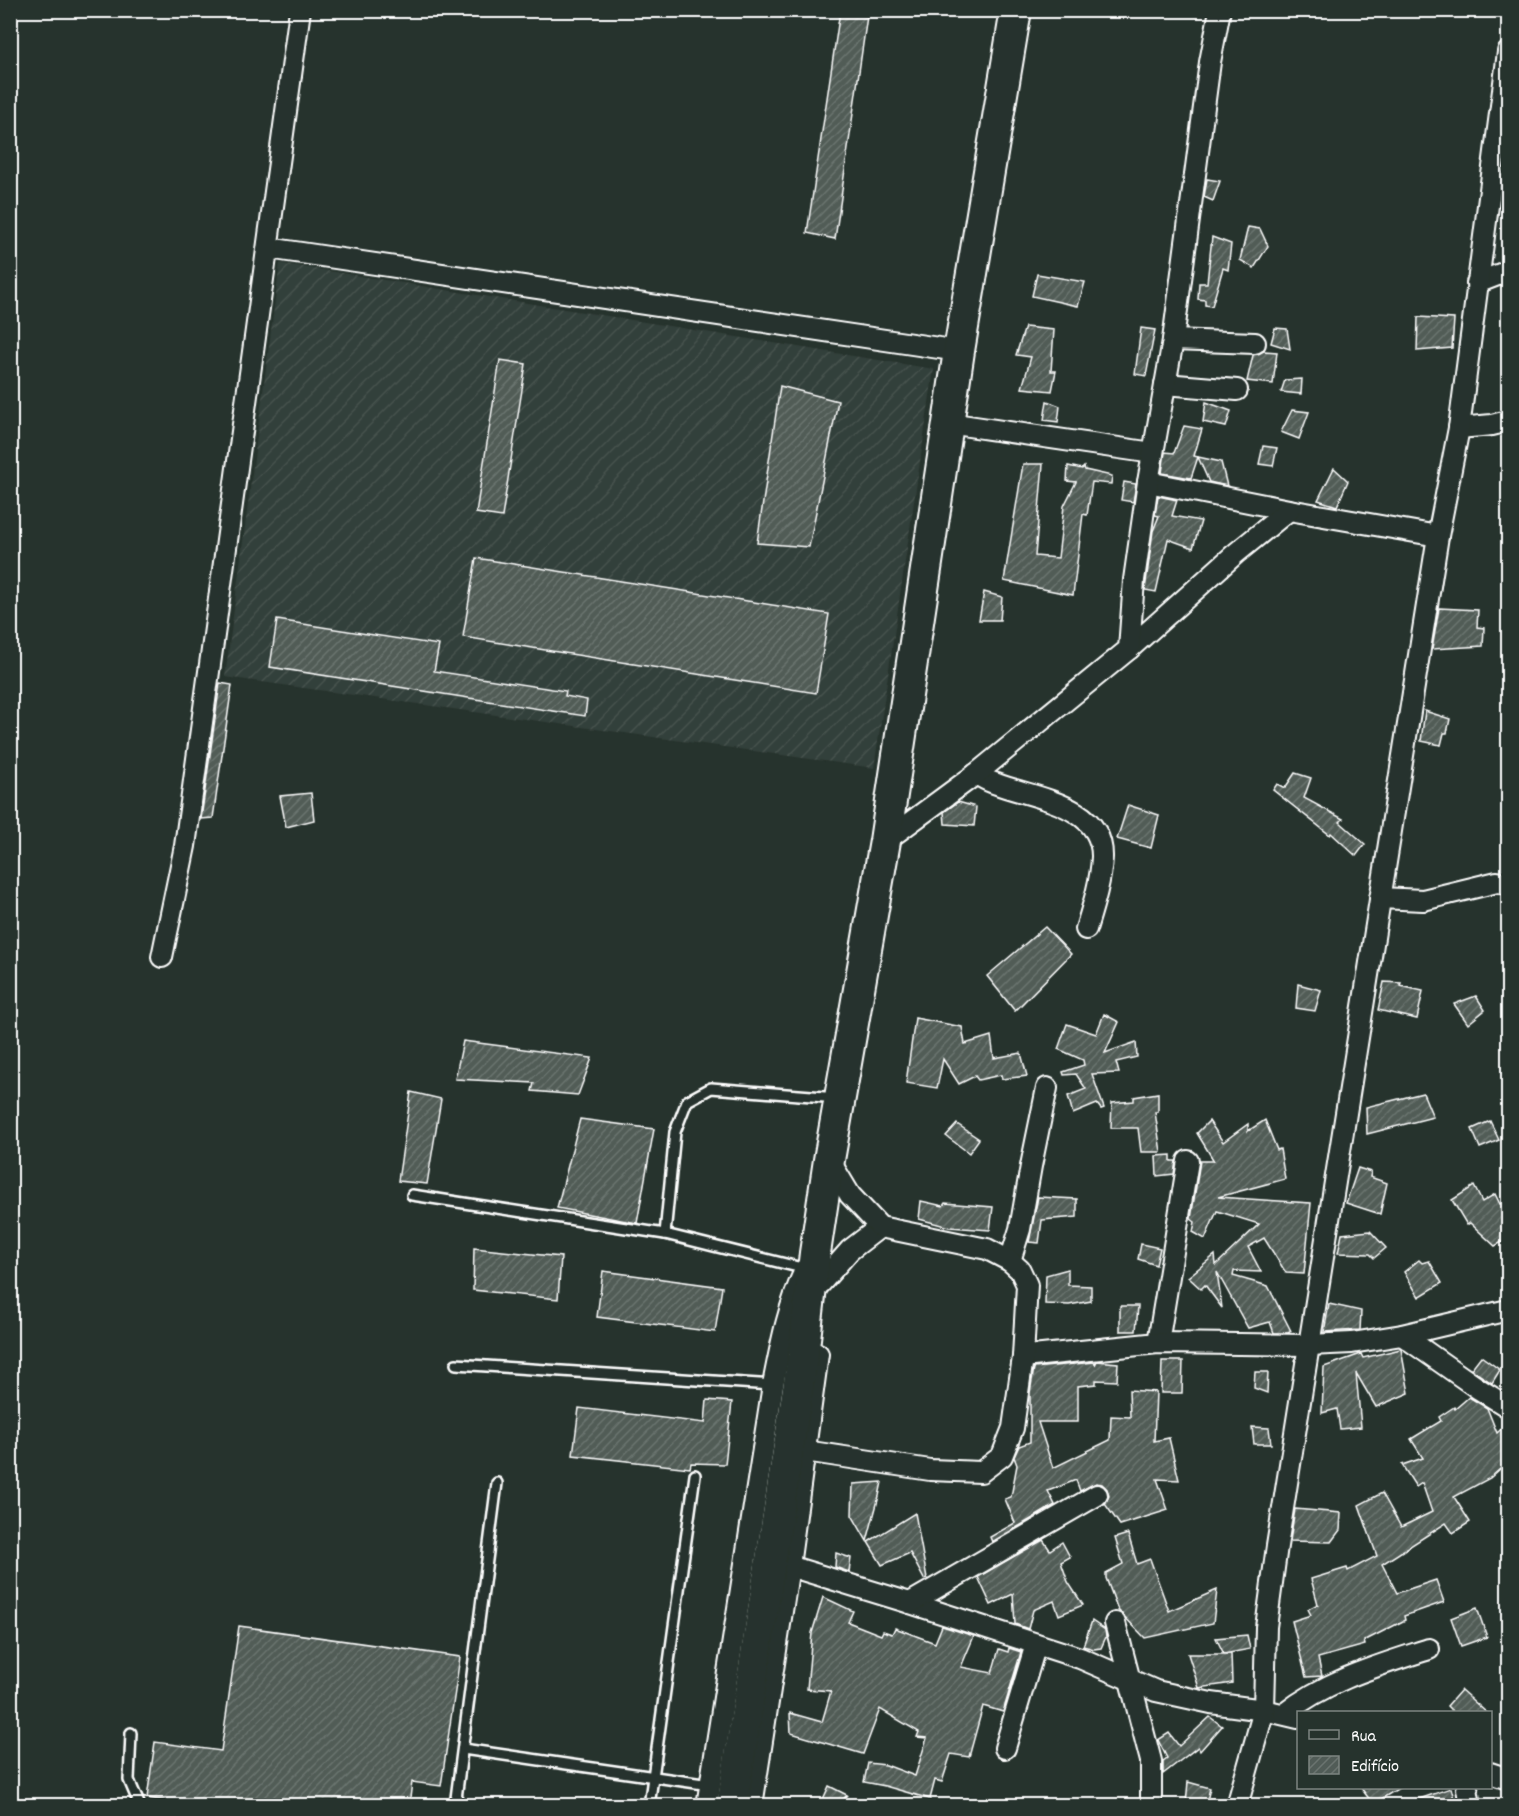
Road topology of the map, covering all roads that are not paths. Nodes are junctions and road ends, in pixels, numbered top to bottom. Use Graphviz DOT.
graph roads {
  1 [pos="300,10"];
  2 [pos="1016,10"];
  3 [pos="1220,10"];
  4 [pos="1509,52"];
  5 [pos="268,248"];
  6 [pos="1509,271"];
  7 [pos="1477,283"];
  8 [pos="1173,340"];
  9 [pos="1254,343"];
  10 [pos="959,351"];
  11 [pos="1165,384"];
  12 [pos="1237,390"];
  13 [pos="1509,421"];
  14 [pos="948,423"];
  15 [pos="1459,428"];
  16 [pos="1153,453"];
  17 [pos="1148,482"];
  18 [pos="1289,510"];
  19 [pos="1438,536"];
  20 [pos="1129,649"];
  21 [pos="976,774"];
  22 [pos="885,841"];
  23 [pos="1509,885"];
  24 [pos="1380,898"];
  25 [pos="1086,929"];
  26 [pos="162,957"];
  27 [pos="1047,1088"];
  28 [pos="840,1098"];
  29 [pos="829,1160"];
  30 [pos="1188,1161"];
  31 [pos="412,1195"];
  32 [pos="880,1227"];
  33 [pos="665,1234"];
  34 [pos="810,1261"];
  35 [pos="1010,1261"];
  36 [pos="820,1284"];
  37 [pos="1509,1310"];
  38 [pos="1402,1335"];
  39 [pos="1158,1343"];
  40 [pos="1309,1345"];
  41 [pos="1023,1357"];
  42 [pos="456,1364"];
  43 [pos="772,1385"];
  44 [pos="1509,1407"];
  45 [pos="805,1451"];
  46 [pos="695,1475"];
  47 [pos="497,1483"];
  48 [pos="1097,1495"];
  49 [pos="789,1566"];
  50 [pos="910,1603"];
  51 [pos="1115,1623"];
  52 [pos="1036,1644"];
  53 [pos="1429,1649"];
  54 [pos="1131,1680"];
  55 [pos="1264,1710"];
  56 [pos="1291,1716"];
  57 [pos="131,1733"];
  58 [pos="1005,1748"];
  59 [pos="463,1749"];
  60 [pos="1492,1773"];
  61 [pos="653,1777"];
  62 [pos="1509,1779"];
  63 [pos="710,1785"];
  64 [pos="1467,1789"];
  65 [pos="140,1806"];
  66 [pos="455,1806"];
  67 [pos="649,1806"];
  68 [pos="707,1806"];
  69 [pos="732,1806"];
  70 [pos="752,1806"];
  71 [pos="1152,1806"];
  72 [pos="1237,1806"];
  73 [pos="1470,1806"];
  1 -- 5 [label="street"];
  2 -- 10 [label="main road"];
  3 -- 8 [label="street"];
  4 -- 7 [label="street"];
  5 -- 10 [label="street"];
  5 -- 26 [label="street"];
  6 -- 7 [label="street"];
  7 -- 15 [label="street"];
  8 -- 9 [label="street"];
  8 -- 11 [label="street"];
  10 -- 14 [label="main road"];
  11 -- 12 [label="street"];
  11 -- 16 [label="street"];
  13 -- 15 [label="street"];
  14 -- 16 [label="street"];
  14 -- 22 [label="main road"];
  15 -- 19 [label="street"];
  16 -- 17 [label="street"];
  17 -- 18 [label="street"];
  17 -- 20 [label="street"];
  18 -- 19 [label="street"];
  18 -- 20 [label="street"];
  19 -- 24 [label="street"];
  20 -- 21 [label="street"];
  21 -- 22 [label="street"];
  21 -- 25 [label="street"];
  22 -- 28 [label="main road"];
  23 -- 24 [label="street"];
  24 -- 40 [label="street"];
  27 -- 35 [label="street"];
  28 -- 29 [label="main road"];
  28 -- 33 [label="lane"];
  29 -- 32 [label="street"];
  29 -- 34 [label="main road"];
  30 -- 39 [label="street"];
  31 -- 33 [label="lane"];
  32 -- 35 [label="street"];
  32 -- 36 [label="street"];
  33 -- 34 [label="lane"];
  34 -- 36 [label="street"];
  34 -- 43 [label="street"];
  34 -- 69 [label="main road"];
  35 -- 41 [label="street"];
  36 -- 45 [label="street"];
  37 -- 38 [label="street"];
  38 -- 40 [label="street"];
  38 -- 44 [label="street"];
  39 -- 40 [label="street"];
  39 -- 41 [label="street"];
  40 -- 55 [label="street"];
  41 -- 45 [label="street"];
  42 -- 43 [label="lane"];
  43 -- 63 [label="street"];
  45 -- 49 [label="street"];
  46 -- 61 [label="lane"];
  47 -- 59 [label="lane"];
  48 -- 50 [label="street"];
  49 -- 50 [label="street"];
  49 -- 70 [label="street"];
  50 -- 52 [label="street"];
  51 -- 54 [label="street"];
  52 -- 54 [label="street"];
  52 -- 58 [label="street"];
  53 -- 56 [label="street"];
  54 -- 55 [label="street"];
  54 -- 71 [label="street"];
  55 -- 56 [label="street"];
  55 -- 72 [label="street"];
  57 -- 65 [label="lane"];
  59 -- 61 [label="lane"];
  59 -- 66 [label="lane"];
  60 -- 62 [label="street"];
  61 -- 63 [label="lane"];
  61 -- 67 [label="lane"];
  63 -- 68 [label="street"];
  64 -- 73 [label="street"];
}
